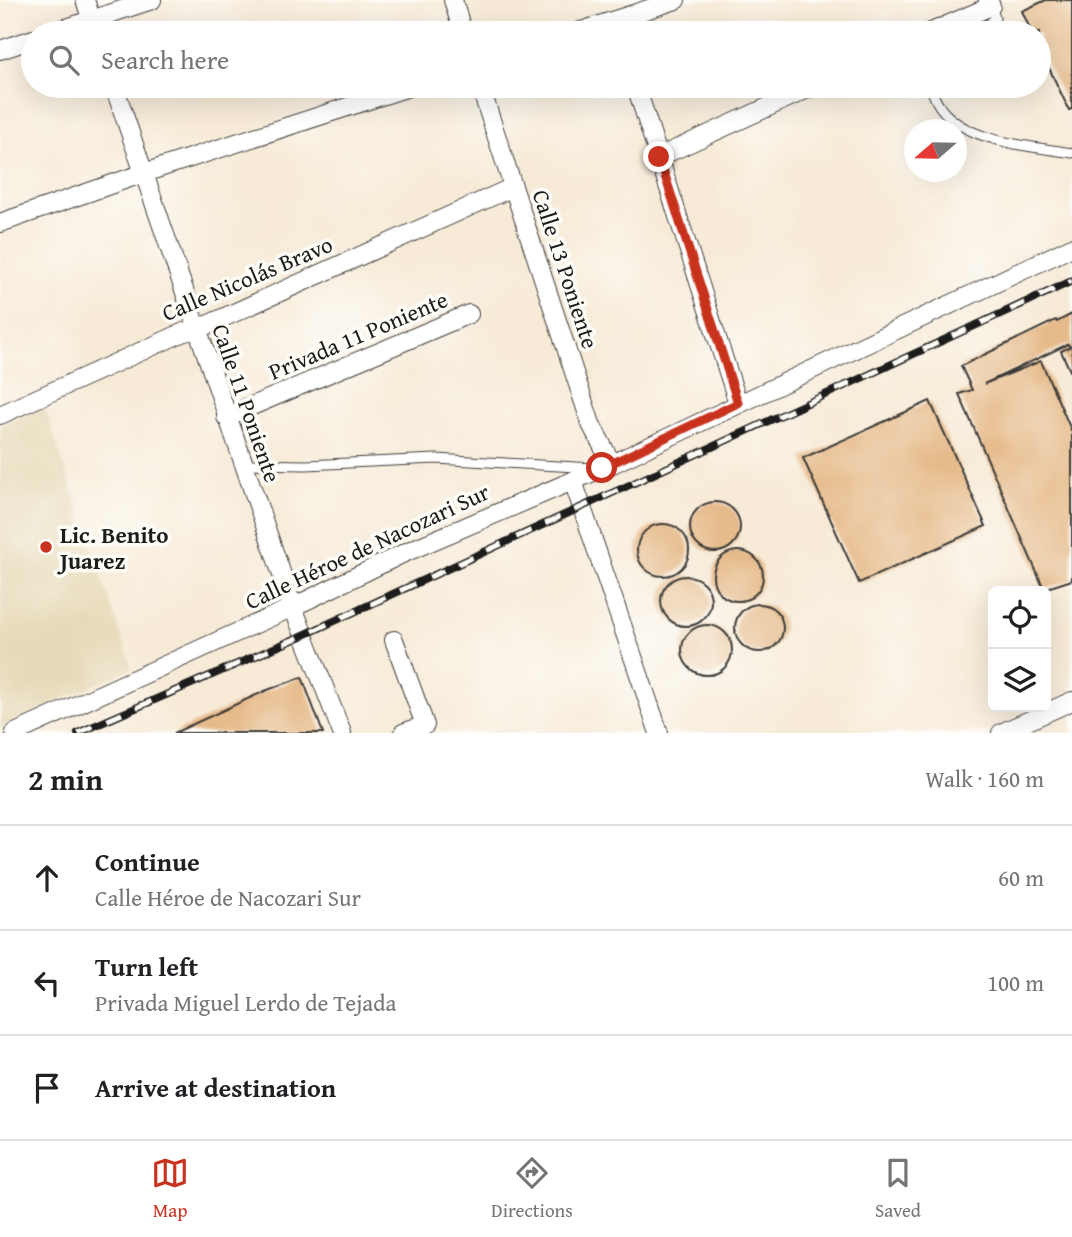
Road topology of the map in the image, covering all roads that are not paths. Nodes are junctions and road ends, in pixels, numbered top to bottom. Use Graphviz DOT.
graph roads {
  1 [pos="85,0"];
  2 [pos="152,0"];
  3 [pos="453,0"];
  4 [pos="676,0"];
  5 [pos="990,3"];
  6 [pos="92,21"];
  7 [pos="107,21"];
  8 [pos="459,21"];
  9 [pos="630,21"];
  10 [pos="953,21"];
  11 [pos="992,21"];
  12 [pos="21,43"];
  13 [pos="0,50"];
  14 [pos="118,98"];
  15 [pos="375,98"];
  16 [pos="484,98"];
  17 [pos="640,98"];
  18 [pos="788,98"];
  19 [pos="934,98"];
  20 [pos="1072,153"];
  21 [pos="659,157"];
  22 [pos="144,173"];
  23 [pos="513,187"];
  24 [pos="0,223"];
  25 [pos="1072,247"];
  26 [pos="469,314"];
  27 [pos="196,330"];
  28 [pos="738,403"];
  29 [pos="0,415"];
  30 [pos="226,417"];
  31 [pos="243,464"];
  32 [pos="607,466"];
  33 [pos="573,481"];
  34 [pos="293,607"];
  35 [pos="394,640"];
  36 [pos="1072,701"];
  37 [pos="15,733"];
  38 [pos="342,733"];
  39 [pos="403,733"];
  40 [pos="659,733"];
  41 [pos="1001,733"];
  1 -- 6 [label="street"];
  2 -- 7 [label="street"];
  3 -- 8 [label="street"];
  4 -- 9 [label="street"];
  5 -- 10 [label="street"];
  5 -- 11 [label="lane"];
  12 -- 13 [label="street"];
  14 -- 22 [label="street, Calle 11 Poniente"];
  15 -- 22 [label="street"];
  16 -- 23 [label="street, Calle 13 Poniente"];
  17 -- 21 [label="street"];
  18 -- 21 [label="street"];
  19 -- 20 [label="lane"];
  21 -- 28 [label="street"];
  22 -- 24 [label="street"];
  22 -- 27 [label="street, Calle 11 Poniente"];
  23 -- 27 [label="street, Calle Nicolás Bravo"];
  23 -- 32 [label="street, Calle 13 Poniente"];
  25 -- 28 [label="street, Calle Héroe de Nacozari Sur"];
  26 -- 30 [label="street, Privada 11 Poniente"];
  27 -- 29 [label="street, Calle Nicolás Bravo"];
  27 -- 30 [label="street, Calle 11 Poniente"];
  28 -- 32 [label="street, Calle Héroe de Nacozari Sur"];
  30 -- 31 [label="street, Calle 11 Poniente"];
  31 -- 32 [label="lane"];
  31 -- 34 [label="street, Calle 11 Poniente"];
  32 -- 33 [label="street, Calle Héroe de Nacozari Sur"];
  33 -- 34 [label="street, Calle Héroe de Nacozari Sur"];
  33 -- 40 [label="street"];
  34 -- 37 [label="street, Calle Héroe de Nacozari Sur"];
  34 -- 38 [label="street, Calle 11 Poniente"];
  35 -- 39 [label="street"];
  36 -- 41 [label="street"];
}
